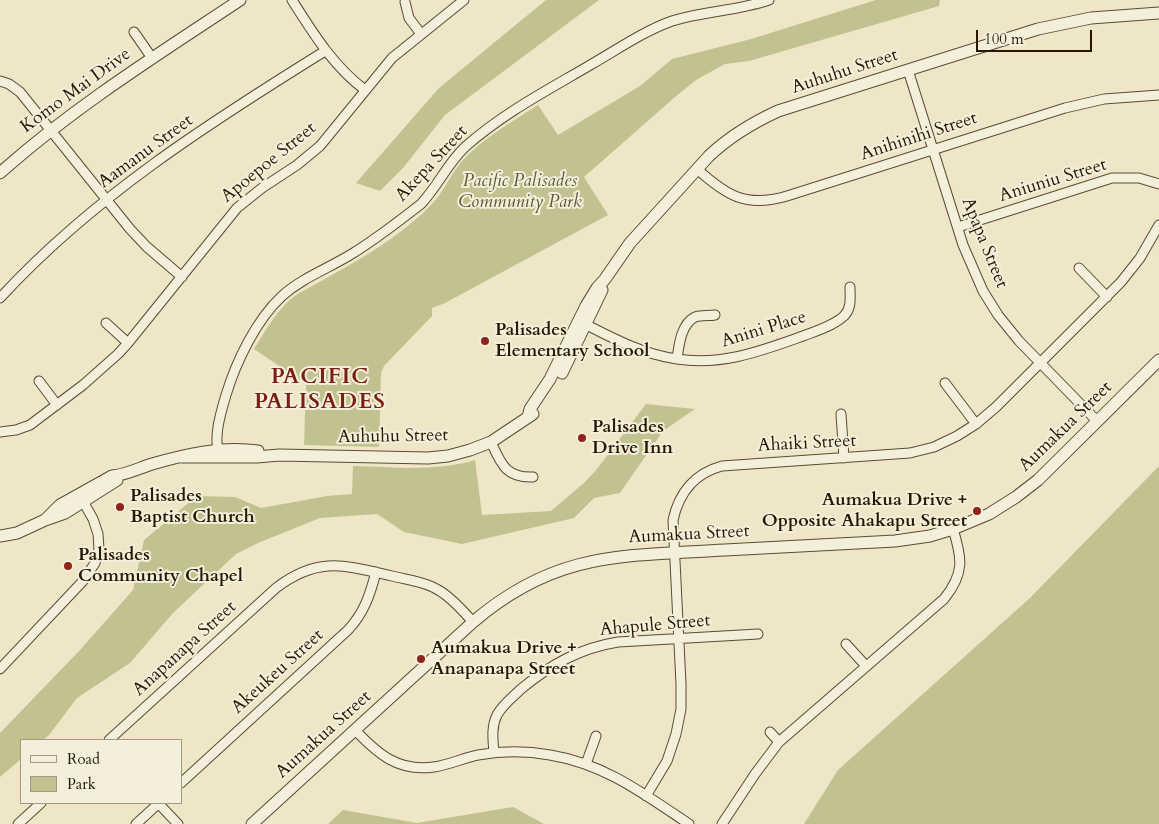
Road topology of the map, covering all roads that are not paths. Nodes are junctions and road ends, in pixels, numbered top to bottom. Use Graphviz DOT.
graph roads {
  1 [pos="292,0"];
  2 [pos="464,0"];
  3 [pos="768,0"];
  4 [pos="232,2"];
  5 [pos="405,2"];
  6 [pos="1159,14"];
  7 [pos="134,32"];
  8 [pos="421,34"];
  9 [pos="325,51"];
  10 [pos="152,58"];
  11 [pos="908,70"];
  12 [pos="0,81"];
  13 [pos="365,90"];
  14 [pos="1159,95"];
  15 [pos="51,130"];
  16 [pos="933,150"];
  17 [pos="697,169"];
  18 [pos="0,173"];
  19 [pos="1159,184"];
  20 [pos="106,200"];
  21 [pos="1159,225"];
  22 [pos="958,227"];
  23 [pos="1078,268"];
  24 [pos="182,277"];
  25 [pos="850,287"];
  26 [pos="1106,296"];
  27 [pos="0,298"];
  28 [pos="715,315"];
  29 [pos="106,322"];
  30 [pos="582,323"];
  31 [pos="128,343"];
  32 [pos="677,359"];
  33 [pos="1159,360"];
  34 [pos="1040,363"];
  35 [pos="39,381"];
  36 [pos="945,383"];
  37 [pos="57,405"];
  38 [pos="841,414"];
  39 [pos="1097,421"];
  40 [pos="976,424"];
  41 [pos="0,432"];
  42 [pos="490,442"];
  43 [pos="220,452"];
  44 [pos="844,458"];
  45 [pos="533,477"];
  46 [pos="81,498"];
  47 [pos="953,529"];
  48 [pos="0,536"];
  49 [pos="674,553"];
  50 [pos="376,572"];
  51 [pos="473,622"];
  52 [pos="758,634"];
  53 [pos="679,638"];
  54 [pos="846,644"];
  55 [pos="866,666"];
  56 [pos="0,669"];
  57 [pos="355,730"];
  58 [pos="770,732"];
  59 [pos="596,736"];
  60 [pos="111,739"];
  61 [pos="780,742"];
  62 [pos="494,753"];
  63 [pos="586,764"];
  64 [pos="182,782"];
  65 [pos="646,796"];
  66 [pos="40,804"];
  67 [pos="158,804"];
  68 [pos="160,804"];
  69 [pos="18,824"];
  70 [pos="136,824"];
  71 [pos="178,824"];
  72 [pos="252,824"];
  73 [pos="689,824"];
  74 [pos="722,824"];
  1 -- 9 [label="street"];
  2 -- 8 [label="street, Apoepoe Street"];
  3 -- 43 [label="street, Akepa Street"];
  4 -- 10 [label="street, Komo Mai Drive"];
  5 -- 8 [label="street"];
  6 -- 11 [label="street, Auhuhu Street"];
  7 -- 10 [label="street, Komo Mai Drive"];
  8 -- 13 [label="street, Apoepoe Street"];
  9 -- 13 [label="street"];
  9 -- 20 [label="street, Aamanu Street"];
  10 -- 15 [label="street, Komo Mai Drive"];
  11 -- 16 [label="street, Apapa Street"];
  11 -- 17 [label="street, Auhuhu Street"];
  12 -- 15 [label="street"];
  13 -- 24 [label="street, Apoepoe Street"];
  14 -- 16 [label="street, Anihinihi Street"];
  15 -- 18 [label="street, Komo Mai Drive"];
  15 -- 20 [label="street"];
  16 -- 17 [label="street, Anihinihi Street"];
  16 -- 22 [label="street, Apapa Street"];
  17 -- 30 [label="street, Auhuhu Street"];
  19 -- 22 [label="street, Aniuniu Street"];
  20 -- 24 [label="street"];
  20 -- 27 [label="street, Aamanu Street"];
  21 -- 26 [label="street, Ahaiki Street"];
  22 -- 34 [label="street, Apapa Street"];
  23 -- 26 [label="street"];
  24 -- 31 [label="street, Apoepoe Street"];
  25 -- 32 [label="street, Anini Place"];
  26 -- 34 [label="street, Ahaiki Street"];
  28 -- 32 [label="street"];
  29 -- 31 [label="street"];
  30 -- 32 [label="street, Anini Place"];
  30 -- 42 [label="street, Auhuhu Street"];
  31 -- 37 [label="street, Apoepoe Street"];
  33 -- 39 [label="street, Aumakua Street"];
  34 -- 39 [label="street, Apapa Street"];
  34 -- 40 [label="street, Ahaiki Street"];
  35 -- 37 [label="street"];
  36 -- 40 [label="street"];
  37 -- 41 [label="street, Apoepoe Street"];
  38 -- 44 [label="street"];
  39 -- 47 [label="street, Aumakua Street"];
  40 -- 44 [label="street, Ahaiki Street"];
  42 -- 43 [label="street, Auhuhu Street"];
  42 -- 45 [label="street"];
  43 -- 46 [label="street, Auhuhu Street"];
  44 -- 49 [label="street, Ahaiki Street"];
  46 -- 48 [label="street, Auhuhu Street"];
  46 -- 56 [label="street"];
  47 -- 49 [label="street, Aumakua Street"];
  47 -- 55 [label="street"];
  49 -- 51 [label="street, Aumakua Street"];
  49 -- 53 [label="street, Ahaiki Street"];
  50 -- 51 [label="street, Anapanapa Street"];
  50 -- 60 [label="street, Anapanapa Street"];
  50 -- 64 [label="street, Akeukeu Street"];
  51 -- 57 [label="street, Aumakua Street"];
  52 -- 53 [label="street, Ahapule Street"];
  53 -- 62 [label="street, Ahapule Street"];
  53 -- 65 [label="street, Ahaiki Street"];
  54 -- 55 [label="street"];
  55 -- 61 [label="street"];
  57 -- 62 [label="street"];
  57 -- 72 [label="street, Aumakua Street"];
  58 -- 61 [label="street"];
  59 -- 63 [label="street"];
  61 -- 74 [label="street"];
  62 -- 63 [label="street"];
  63 -- 65 [label="street"];
  65 -- 73 [label="street"];
  66 -- 69 [label="street"];
  67 -- 70 [label="street"];
  68 -- 71 [label="street"];
}
